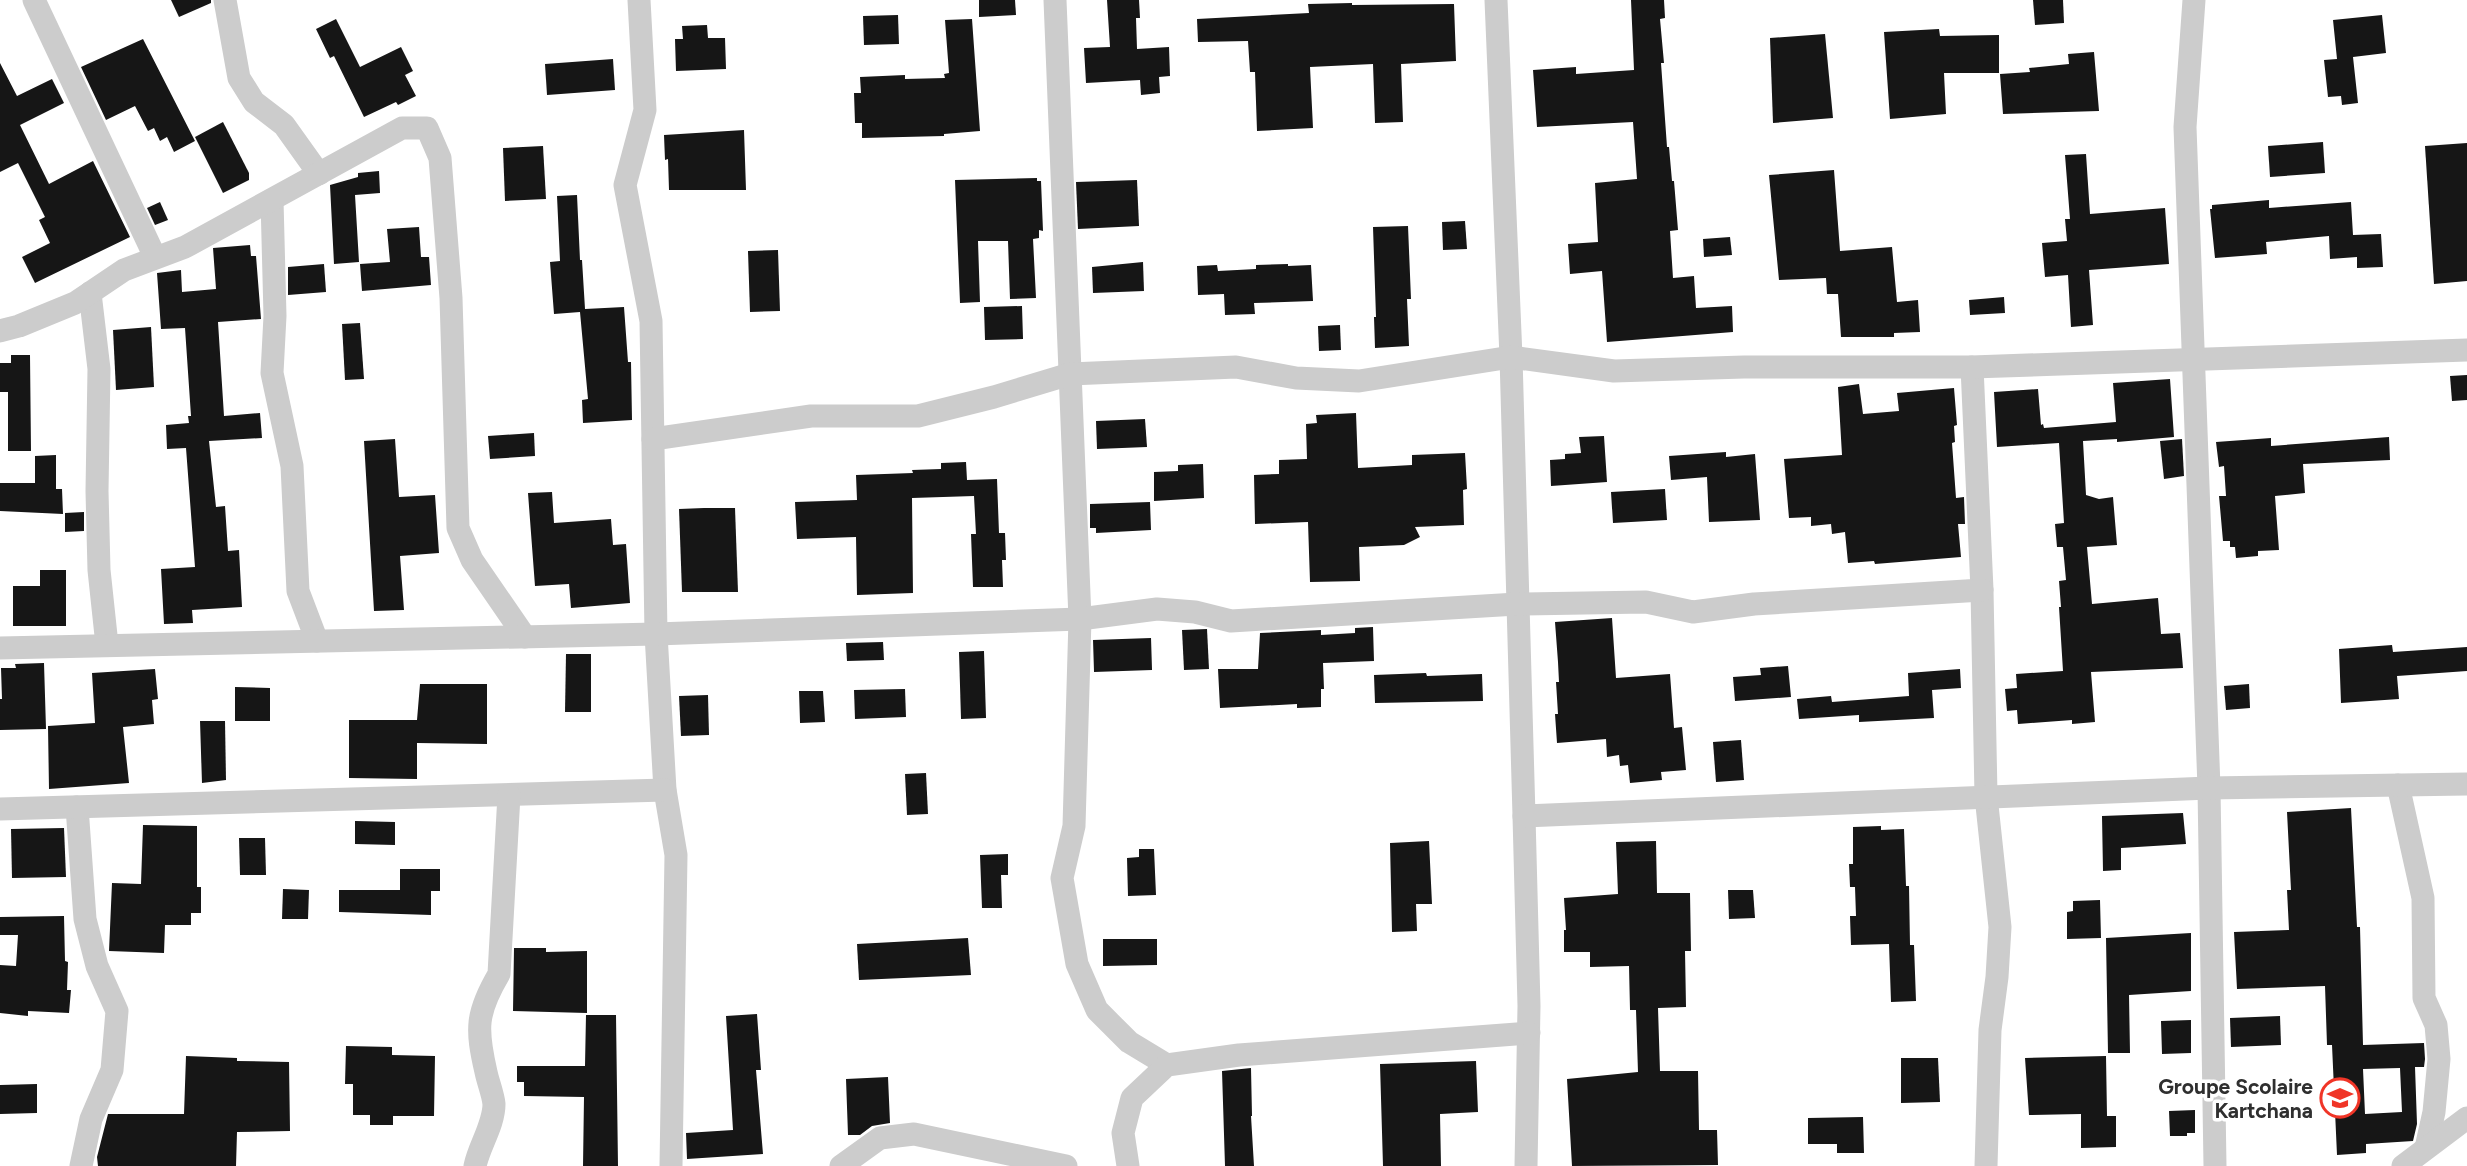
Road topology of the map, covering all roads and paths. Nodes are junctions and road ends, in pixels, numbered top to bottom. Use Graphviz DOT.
graph roads {
  1 [pos="34,0"];
  2 [pos="225,0"];
  3 [pos="1055,0"];
  4 [pos="1496,0"];
  5 [pos="2194,0"];
  6 [pos="642,1"];
  7 [pos="319,174"];
  8 [pos="272,200"];
  9 [pos="155,257"];
  10 [pos="90,293"];
  11 [pos="0,331"];
  12 [pos="2467,350"];
  13 [pos="1511,357"];
  14 [pos="2193,359"];
  15 [pos="1972,367"];
  16 [pos="1070,374"];
  17 [pos="653,439"];
  18 [pos="1982,590"];
  19 [pos="1517,604"];
  20 [pos="1080,619"];
  21 [pos="656,634"];
  22 [pos="524,637"];
  23 [pos="317,641"];
  24 [pos="107,645"];
  25 [pos="0,648"];
  26 [pos="2467,784"];
  27 [pos="2398,785"];
  28 [pos="2209,788"];
  29 [pos="665,790"];
  30 [pos="509,794"];
  31 [pos="1986,796"];
  32 [pos="77,807"];
  33 [pos="0,809"];
  34 [pos="1524,816"];
  35 [pos="1529,1033"];
  36 [pos="1167,1065"];
  37 [pos="2467,1118"];
  38 [pos="2426,1148"];
  39 [pos="81,1166"];
  40 [pos="475,1166"];
  41 [pos="671,1166"];
  42 [pos="841,1166"];
  43 [pos="1066,1166"];
  44 [pos="1128,1166"];
  45 [pos="1525,1166"];
  46 [pos="1986,1166"];
  47 [pos="2215,1166"];
  48 [pos="2403,1166"];
  1 -- 9 [label="street"];
  2 -- 7 [label="street"];
  3 -- 16 [label="street"];
  4 -- 13 [label="street"];
  5 -- 14 [label="street"];
  6 -- 17 [label="street"];
  7 -- 8 [label="street"];
  7 -- 22 [label="street"];
  8 -- 9 [label="street"];
  8 -- 23 [label="street"];
  9 -- 10 [label="street"];
  10 -- 11 [label="street"];
  10 -- 24 [label="street"];
  12 -- 14 [label="street"];
  13 -- 15 [label="street"];
  13 -- 16 [label="street"];
  13 -- 19 [label="street"];
  14 -- 15 [label="street"];
  14 -- 28 [label="street"];
  15 -- 18 [label="street"];
  16 -- 17 [label="street"];
  16 -- 20 [label="street"];
  17 -- 21 [label="street"];
  18 -- 19 [label="street"];
  18 -- 31 [label="street"];
  19 -- 20 [label="street"];
  19 -- 34 [label="street"];
  20 -- 21 [label="street"];
  20 -- 36 [label="street"];
  21 -- 22 [label="street"];
  21 -- 29 [label="street"];
  22 -- 23 [label="street"];
  23 -- 24 [label="street"];
  24 -- 25 [label="street"];
  26 -- 27 [label="street"];
  27 -- 28 [label="street"];
  27 -- 38 [label="street"];
  28 -- 31 [label="street"];
  28 -- 47 [label="street"];
  29 -- 30 [label="street"];
  29 -- 41 [label="street"];
  30 -- 32 [label="street"];
  30 -- 40 [label="street"];
  31 -- 34 [label="street"];
  31 -- 46 [label="street"];
  32 -- 33 [label="street"];
  32 -- 39 [label="street"];
  34 -- 35 [label="street"];
  35 -- 36 [label="street"];
  35 -- 45 [label="street"];
  36 -- 44 [label="street"];
  37 -- 38 [label="street"];
  38 -- 48 [label="street"];
  42 -- 43 [label="street"];
}
